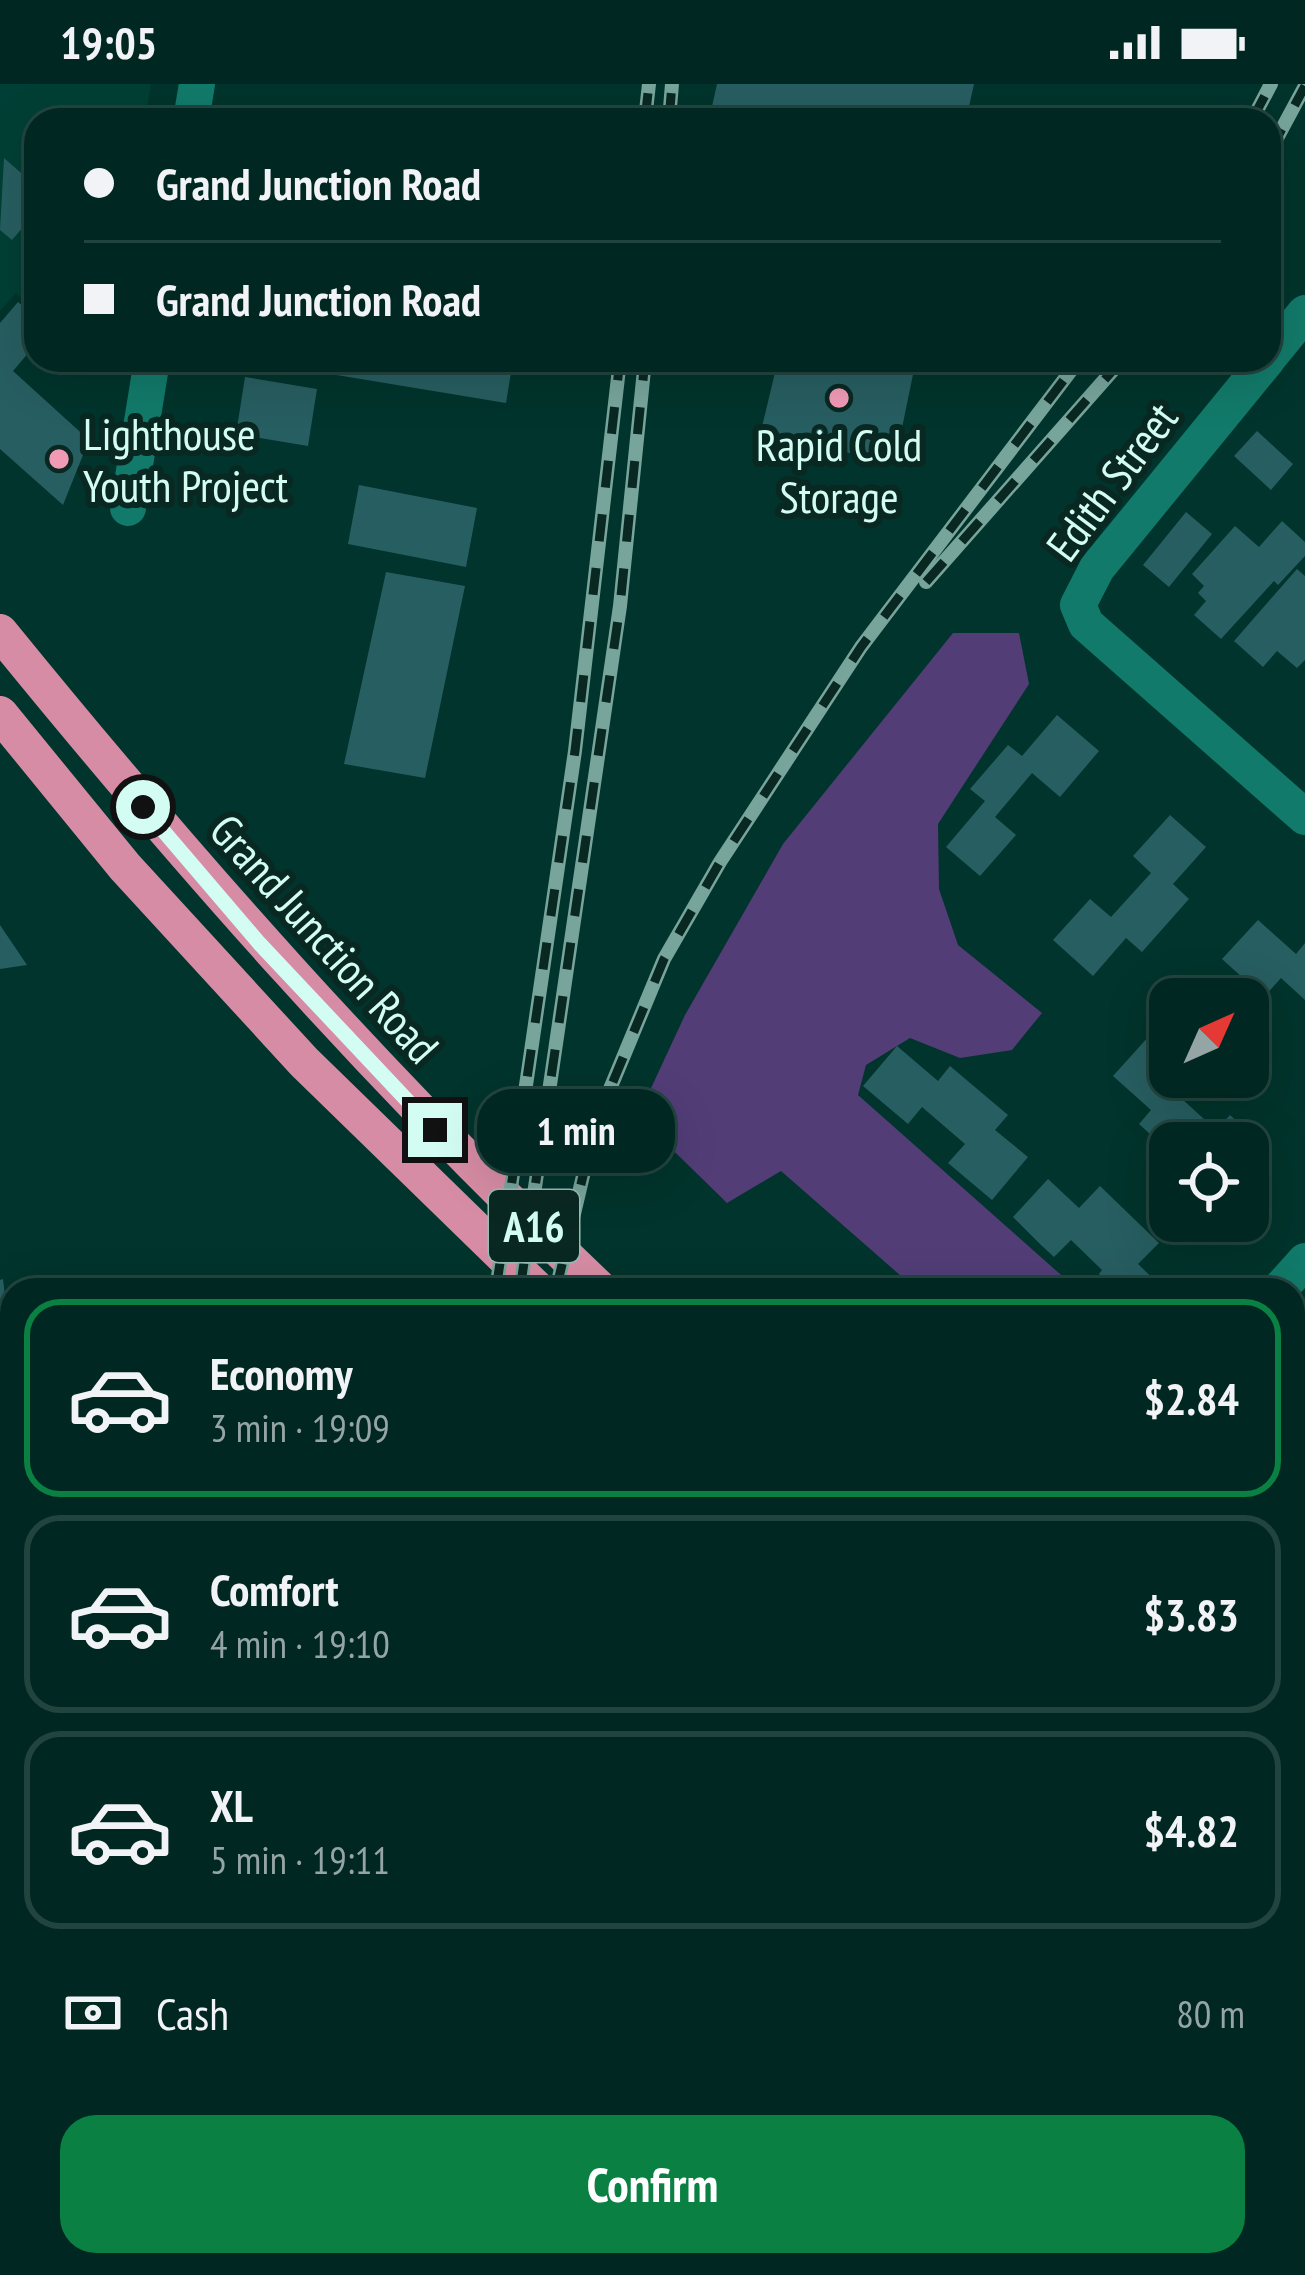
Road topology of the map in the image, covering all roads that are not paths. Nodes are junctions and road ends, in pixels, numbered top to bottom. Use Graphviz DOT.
graph roads {
  1 [pos="1305,313"];
  2 [pos="1281,343"];
  3 [pos="150,372"];
  4 [pos="1257,372"];
  5 [pos="128,508"];
  6 [pos="0,632"];
  7 [pos="0,714"];
  8 [pos="1305,817"];
  9 [pos="526,1278"];
  10 [pos="588,1278"];
  1 -- 2 [label="street, Edith Street"];
  3 -- 5 [label="street"];
  4 -- 8 [label="street, Edith Street"];
  6 -- 10 [label="highway, Grand Junction Road / A16"];
  7 -- 9 [label="highway, Grand Junction Road / A16"];
}
